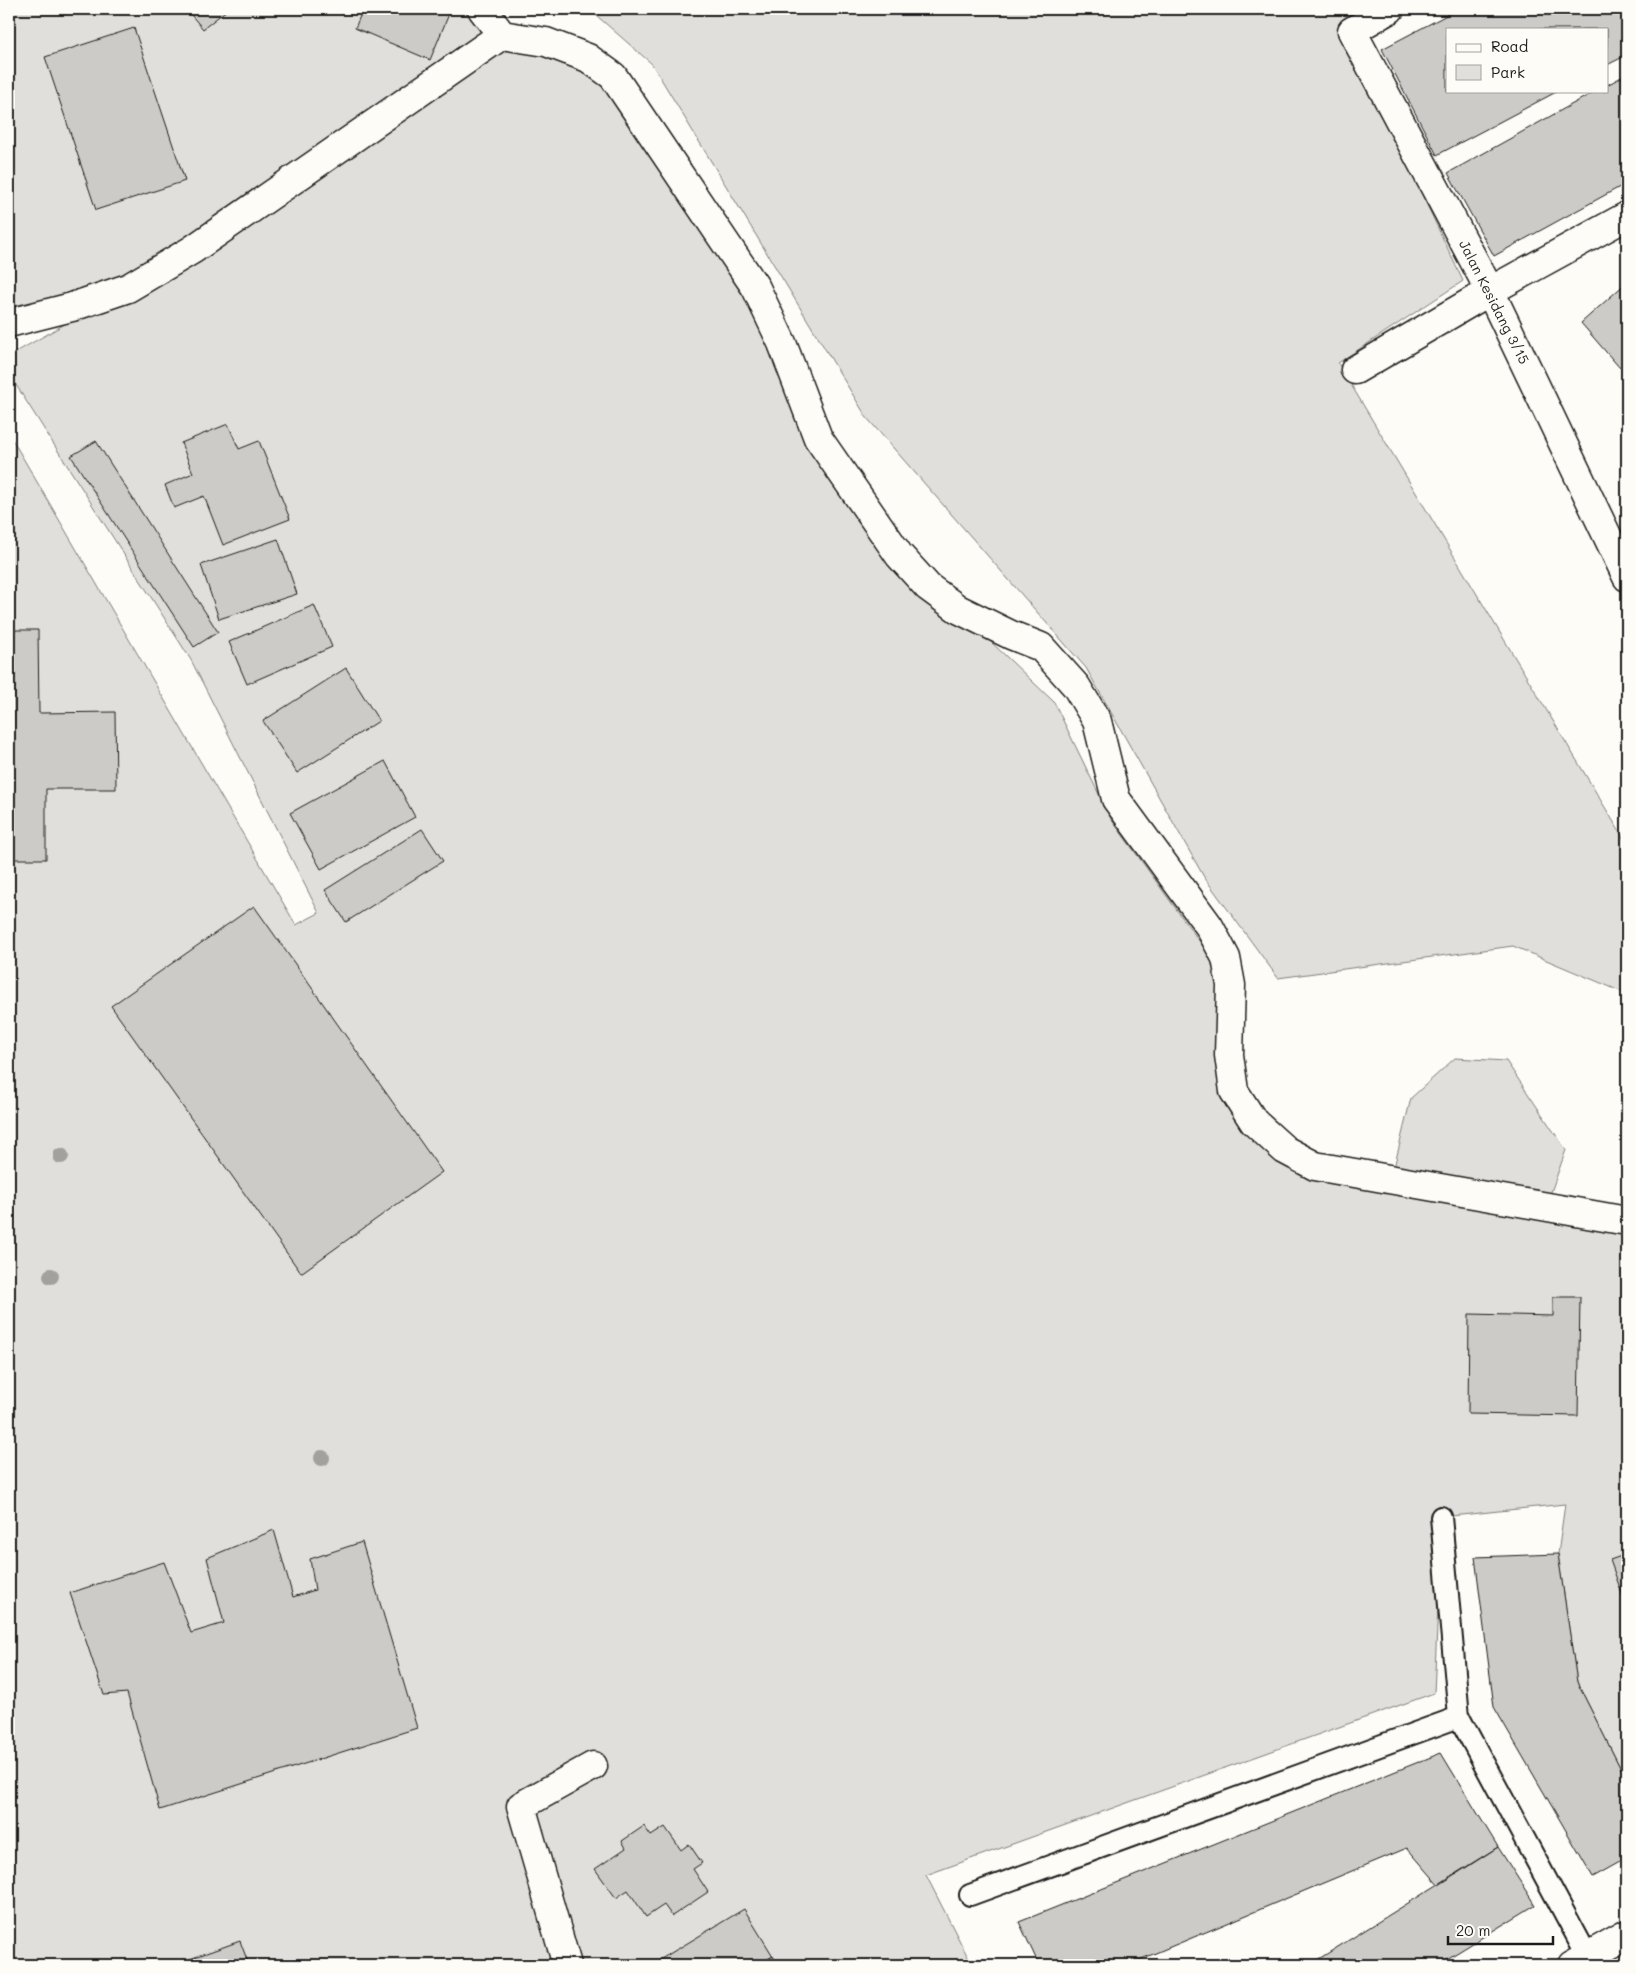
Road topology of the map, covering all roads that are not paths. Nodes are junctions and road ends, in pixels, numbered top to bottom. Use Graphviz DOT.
graph roads {
  1 [pos="482,9"];
  2 [pos="1390,9"];
  3 [pos="502,34"];
  4 [pos="1627,216"];
  5 [pos="1490,291"];
  6 [pos="9,323"];
  7 [pos="1355,370"];
  8 [pos="1627,577"];
  9 [pos="1627,1221"];
  10 [pos="1442,1518"];
  11 [pos="1459,1717"];
  12 [pos="593,1766"];
  13 [pos="970,1894"];
  14 [pos="1627,1934"];
  15 [pos="1580,1960"];
  16 [pos="567,1965"];
  1 -- 3 [label="street"];
  2 -- 5 [label="street, Jalan Kesidang 3/15"];
  3 -- 6 [label="street"];
  3 -- 9 [label="street"];
  4 -- 5 [label="street"];
  5 -- 7 [label="street"];
  5 -- 8 [label="street, Jalan Kesidang 3/15"];
  10 -- 11 [label="lane"];
  11 -- 13 [label="lane"];
  11 -- 15 [label="lane"];
  12 -- 16 [label="street"];
  14 -- 15 [label="street"];
}
